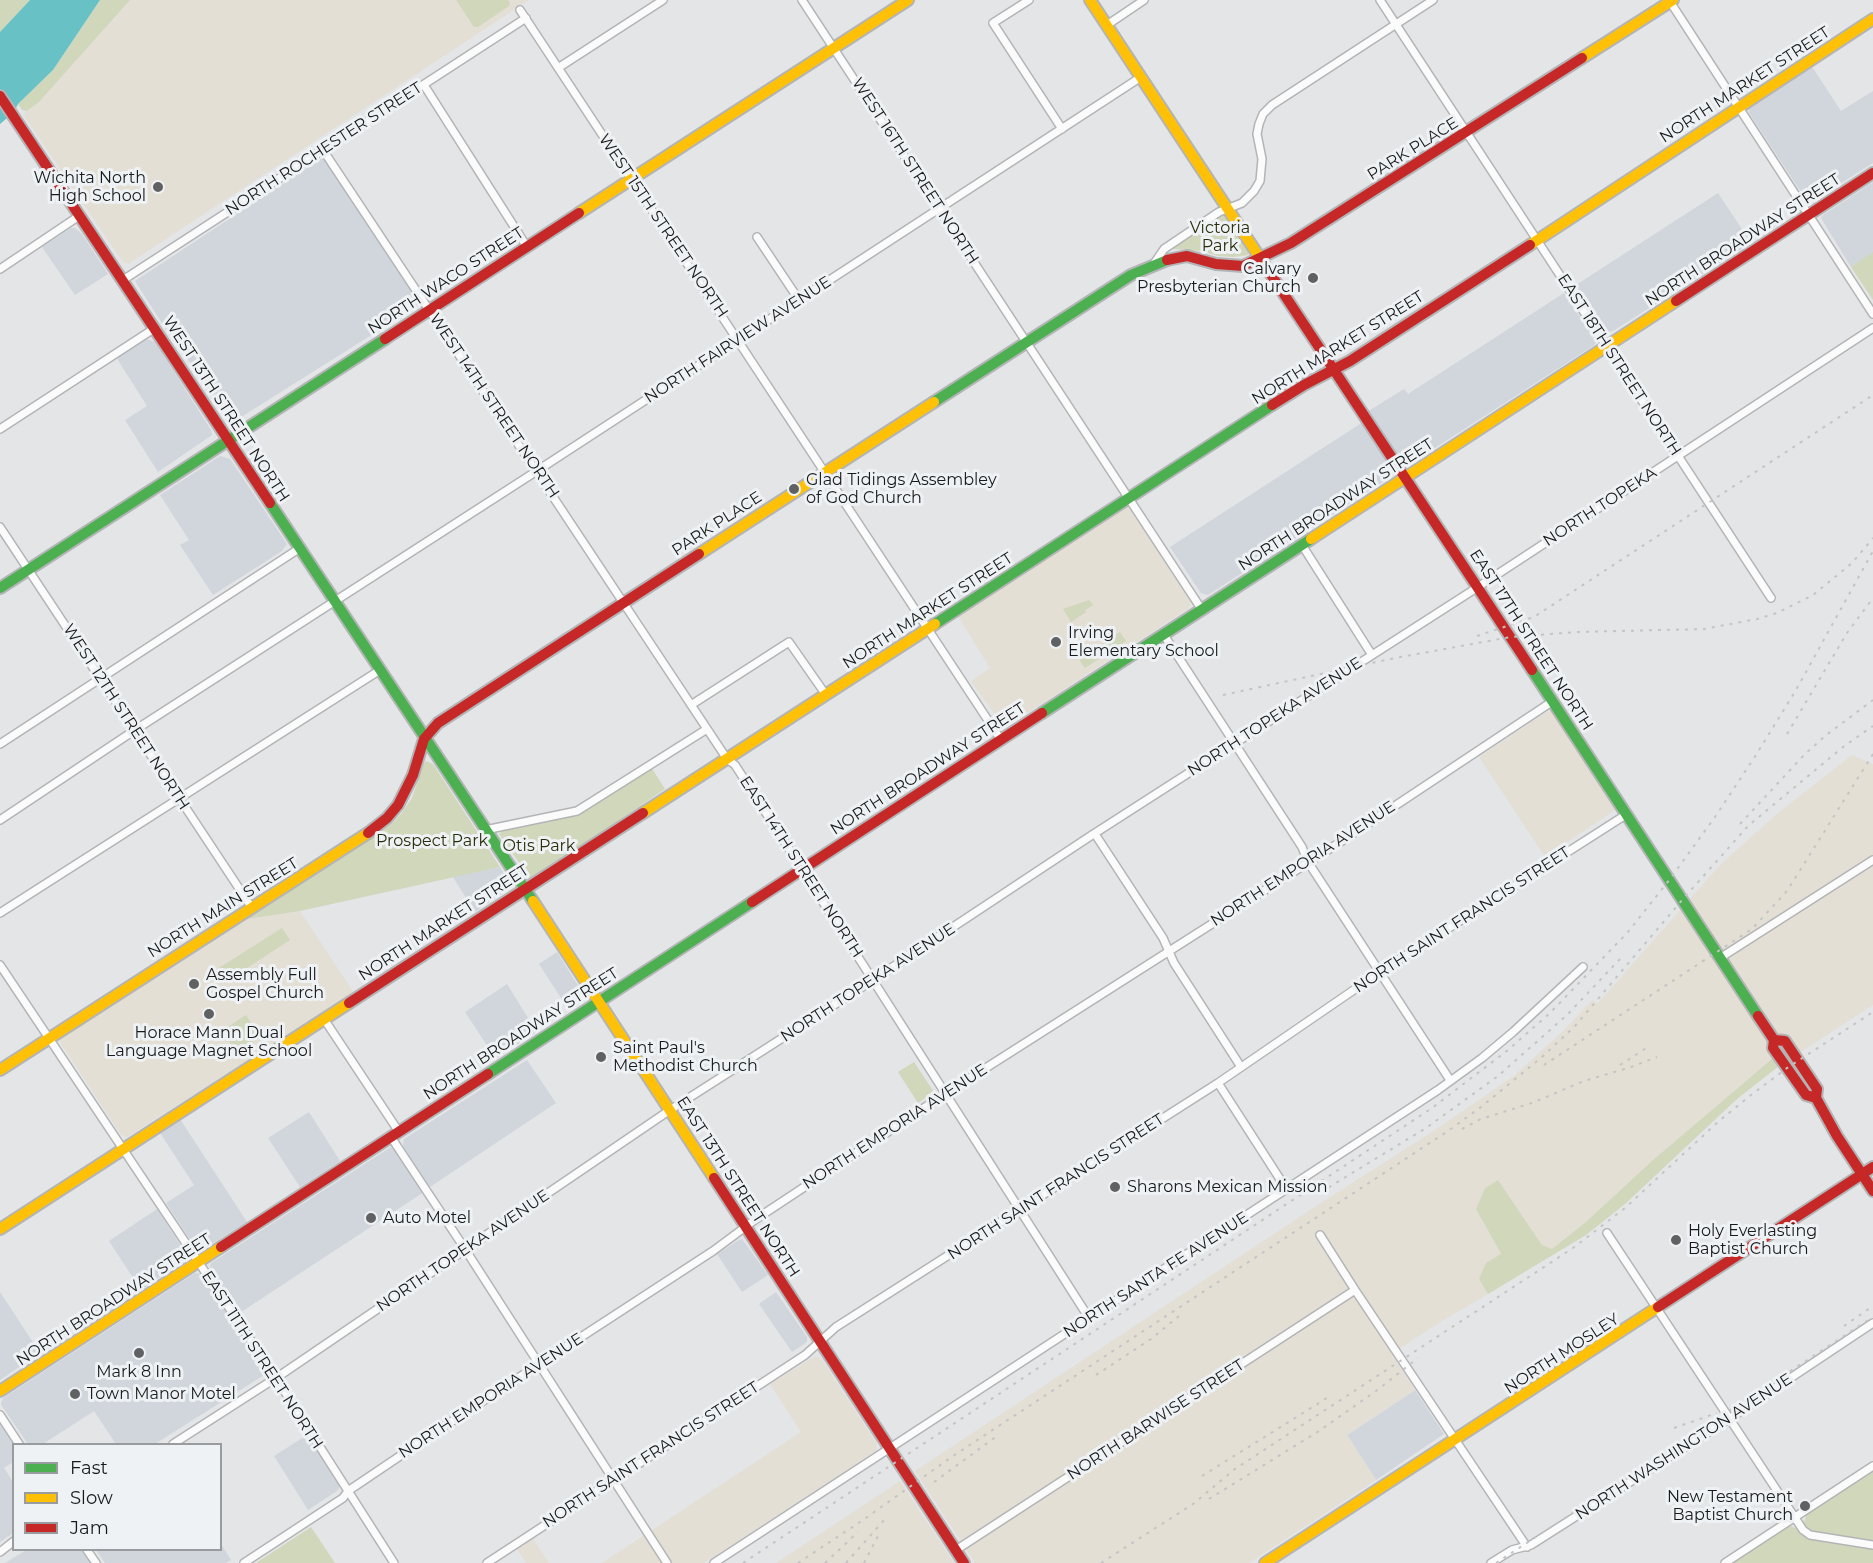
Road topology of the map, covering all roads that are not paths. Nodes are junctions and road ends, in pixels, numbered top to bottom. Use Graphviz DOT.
graph roads {
  1 [pos="663,0"];
  2 [pos="802,0"];
  3 [pos="908,0"];
  4 [pos="1029,0"];
  5 [pos="1090,0"];
  6 [pos="1144,0"];
  7 [pos="1380,0"];
  8 [pos="1433,0"];
  9 [pos="1671,1"];
  10 [pos="520,10"];
  11 [pos="526,18"];
  12 [pos="1873,19"];
  13 [pos="1396,24"];
  14 [pos="1107,25"];
  15 [pos="834,48"];
  16 [pos="558,68"];
  17 [pos="1141,76"];
  18 [pos="424,85"];
  19 [pos="0,96"];
  20 [pos="1738,107"];
  21 [pos="1062,129"];
  22 [pos="1467,132"];
  23 [pos="323,150"];
  24 [pos="1873,173"];
  25 [pos="632,179"];
  26 [pos="939,208"];
  27 [pos="1229,209"];
  28 [pos="1809,215"];
  29 [pos="79,216"];
  30 [pos="757,237"];
  31 [pos="1537,240"];
  32 [pos="527,247"];
  33 [pos="1261,258"];
  34 [pos="1154,265"];
  35 [pos="0,268"];
  36 [pos="123,280"];
  37 [pos="799,300"];
  38 [pos="430,310"];
  39 [pos="1873,314"];
  40 [pos="155,328"];
  41 [pos="1873,328"];
  42 [pos="738,339"];
  43 [pos="1027,342"];
  44 [pos="1606,346"];
  45 [pos="1334,369"];
  46 [pos="0,429"];
  47 [pos="229,440"];
  48 [pos="1678,456"];
  49 [pos="537,471"];
  50 [pos="825,472"];
  51 [pos="1406,478"];
  52 [pos="1130,498"];
  53 [pos="0,527"];
  54 [pos="1302,545"];
  55 [pos="300,548"];
  56 [pos="28,570"];
  57 [pos="1478,587"];
  58 [pos="0,588"];
  59 [pos="1771,597"];
  60 [pos="335,602"];
  61 [pos="623,602"];
  62 [pos="1202,610"];
  63 [pos="929,629"];
  64 [pos="1164,635"];
  65 [pos="1372,655"];
  66 [pos="380,670"];
  67 [pos="101,678"];
  68 [pos="826,695"];
  69 [pos="1553,701"];
  70 [pos="691,705"];
  71 [pos="707,729"];
  72 [pos="135,730"];
  73 [pos="424,739"];
  74 [pos="1001,740"];
  75 [pos="1234,743"];
  76 [pos="0,744"];
  77 [pos="727,759"];
  78 [pos="179,798"];
  79 [pos="1627,814"];
  80 [pos="0,820"];
  81 [pos="485,830"];
  82 [pos="1095,834"];
  83 [pos="1873,860"];
  84 [pos="1308,862"];
  85 [pos="803,868"];
  86 [pos="524,890"];
  87 [pos="252,908"];
  88 [pos="0,913"];
  89 [pos="1169,949"];
  90 [pos="1720,958"];
  91 [pos="0,965"];
  92 [pos="1583,967"];
  93 [pos="1380,972"];
  94 [pos="873,980"];
  95 [pos="599,1001"];
  96 [pos="324,1019"];
  97 [pos="49,1038"];
  98 [pos="1241,1067"];
  99 [pos="0,1070"];
  100 [pos="1450,1080"];
  101 [pos="1218,1083"];
  102 [pos="945,1094"];
  103 [pos="670,1110"];
  104 [pos="395,1134"];
  105 [pos="123,1149"];
  106 [pos="1873,1167"];
  107 [pos="1862,1175"];
  108 [pos="1287,1190"];
  109 [pos="1873,1191"];
  110 [pos="1019,1210"];
  111 [pos="746,1228"];
  112 [pos="0,1229"];
  113 [pos="1607,1233"];
  114 [pos="1320,1235"];
  115 [pos="465,1249"];
  116 [pos="198,1263"];
  117 [pos="1355,1290"];
  118 [pos="1657,1310"];
  119 [pos="1089,1318"];
  120 [pos="1873,1323"];
  121 [pos="820,1341"];
  122 [pos="539,1364"];
  123 [pos="276,1378"];
  124 [pos="0,1391"];
  125 [pos="0,1415"];
  126 [pos="1729,1419"];
  127 [pos="1456,1440"];
  128 [pos="18,1443"];
  129 [pos="175,1443"];
  130 [pos="890,1449"];
  131 [pos="1873,1466"];
  132 [pos="613,1480"];
  133 [pos="348,1491"];
  134 [pos="1794,1518"];
  135 [pos="1873,1545"];
  136 [pos="10,1547"];
  137 [pos="1527,1547"];
  138 [pos="956,1550"];
  139 [pos="0,1552"];
  140 [pos="244,1563"];
  141 [pos="394,1563"];
  142 [pos="487,1563"];
  143 [pos="667,1563"];
  144 [pos="714,1563"];
  145 [pos="964,1563"];
  146 [pos="1265,1563"];
  147 [pos="1491,1563"];
  148 [pos="1725,1563"];
  1 -- 16 [label="street"];
  2 -- 15 [label="street, WEST 16TH STREET NORTH"];
  3 -- 15 [label="street, NORTH WACO STREET"];
  4 -- 21 [label="street"];
  5 -- 14 [label="street, EAST 17TH STREET NORTH"];
  6 -- 14 [label="street"];
  7 -- 13 [label="street, EAST 18TH STREET NORTH"];
  8 -- 13 [label="street"];
  9 -- 20 [label="street"];
  9 -- 22 [label="street, PARK PLACE"];
  10 -- 11 [label="street, WEST 15TH STREET NORTH"];
  11 -- 16 [label="street, WEST 15TH STREET NORTH"];
  11 -- 18 [label="street, NORTH ROCHESTER STREET"];
  12 -- 20 [label="street, NORTH MARKET STREET"];
  13 -- 22 [label="street, EAST 18TH STREET NORTH"];
  13 -- 27 [label="street, PARK PLACE"];
  14 -- 17 [label="street, EAST 17TH STREET NORTH"];
  15 -- 25 [label="street, NORTH WACO STREET"];
  15 -- 26 [label="street, WEST 16TH STREET NORTH"];
  16 -- 25 [label="street, WEST 15TH STREET NORTH"];
  17 -- 21 [label="street, NORTH FAIRVIEW AVENUE"];
  17 -- 27 [label="street, EAST 17TH STREET NORTH"];
  18 -- 23 [label="street, NORTH ROCHESTER STREET"];
  18 -- 32 [label="street"];
  19 -- 29 [label="street, WEST 13TH STREET NORTH"];
  20 -- 28 [label="street"];
  20 -- 31 [label="street, NORTH MARKET STREET"];
  21 -- 26 [label="street, NORTH FAIRVIEW AVENUE"];
  22 -- 31 [label="street, EAST 18TH STREET NORTH"];
  22 -- 33 [label="street, PARK PLACE"];
  23 -- 36 [label="street, NORTH ROCHESTER STREET"];
  23 -- 38 [label="street, WEST 14TH STREET NORTH"];
  24 -- 28 [label="street, NORTH BROADWAY STREET"];
  25 -- 32 [label="street, NORTH WACO STREET"];
  25 -- 42 [label="street, WEST 15TH STREET NORTH"];
  26 -- 37 [label="street, NORTH FAIRVIEW AVENUE"];
  26 -- 43 [label="street, WEST 16TH STREET NORTH"];
  27 -- 33 [label="street, EAST 17TH STREET NORTH"];
  27 -- 34 [label="street, PARK PLACE"];
  28 -- 39 [label="street"];
  28 -- 44 [label="street, NORTH BROADWAY STREET"];
  29 -- 35 [label="street"];
  29 -- 36 [label="street, WEST 13TH STREET NORTH"];
  30 -- 37 [label="street"];
  31 -- 44 [label="street, EAST 18TH STREET NORTH"];
  31 -- 45 [label="street, NORTH MARKET STREET"];
  32 -- 38 [label="street, NORTH WACO STREET"];
  33 -- 34 [label="street, PARK PLACE"];
  33 -- 45 [label="street, EAST 17TH STREET NORTH"];
  34 -- 43 [label="street, PARK PLACE"];
  36 -- 40 [label="street, WEST 13TH STREET NORTH"];
  37 -- 42 [label="street, NORTH FAIRVIEW AVENUE"];
  38 -- 47 [label="street, NORTH WACO STREET"];
  38 -- 49 [label="street, WEST 14TH STREET NORTH"];
  40 -- 46 [label="street"];
  40 -- 47 [label="street, WEST 13TH STREET NORTH"];
  41 -- 48 [label="street, NORTH TOPEKA"];
  42 -- 49 [label="street, NORTH FAIRVIEW AVENUE"];
  42 -- 50 [label="street, WEST 15TH STREET NORTH"];
  43 -- 50 [label="street, PARK PLACE"];
  43 -- 52 [label="street, WEST 16TH STREET NORTH"];
  44 -- 48 [label="street, EAST 18TH STREET NORTH"];
  44 -- 51 [label="street, NORTH BROADWAY STREET"];
  45 -- 51 [label="street, EAST 17TH STREET NORTH"];
  45 -- 52 [label="street, NORTH MARKET STREET"];
  47 -- 55 [label="street, WEST 13TH STREET NORTH"];
  47 -- 56 [label="street, NORTH WACO STREET"];
  48 -- 57 [label="street, NORTH TOPEKA"];
  48 -- 59 [label="street, EAST 18TH STREET NORTH"];
  49 -- 60 [label="street, NORTH FAIRVIEW AVENUE"];
  49 -- 61 [label="street, WEST 14TH STREET NORTH"];
  50 -- 61 [label="street, PARK PLACE"];
  50 -- 63 [label="street, WEST 15TH STREET NORTH"];
  51 -- 54 [label="street, NORTH BROADWAY STREET"];
  51 -- 57 [label="street, EAST 17TH STREET NORTH"];
  52 -- 62 [label="street, WEST 16TH STREET NORTH"];
  52 -- 63 [label="street, NORTH MARKET STREET"];
  53 -- 56 [label="street, WEST 12TH STREET NORTH"];
  54 -- 62 [label="street, NORTH BROADWAY STREET"];
  54 -- 65 [label="street"];
  55 -- 60 [label="street, WEST 13TH STREET NORTH"];
  55 -- 67 [label="street"];
  56 -- 58 [label="street, NORTH WACO STREET"];
  56 -- 67 [label="street, WEST 12TH STREET NORTH"];
  57 -- 65 [label="street, NORTH TOPEKA AVENUE"];
  57 -- 69 [label="street, EAST 17TH STREET NORTH"];
  60 -- 66 [label="street, WEST 13TH STREET NORTH"];
  60 -- 72 [label="street, NORTH FAIRVIEW AVENUE"];
  61 -- 70 [label="street, EAST 14TH STREET NORTH"];
  61 -- 73 [label="street, PARK PLACE"];
  62 -- 64 [label="street, NORTH BROADWAY STREET"];
  63 -- 68 [label="street, NORTH MARKET STREET"];
  63 -- 74 [label="street, WEST 15TH STREET NORTH"];
  64 -- 74 [label="street, NORTH BROADWAY STREET"];
  64 -- 75 [label="street"];
  65 -- 75 [label="street, NORTH TOPEKA AVENUE"];
  66 -- 73 [label="street, WEST 13TH STREET NORTH"];
  66 -- 78 [label="street"];
  67 -- 72 [label="street, WEST 12TH STREET NORTH"];
  67 -- 76 [label="street"];
  68 -- 70 [label="street"];
  68 -- 77 [label="street, NORTH MARKET STREET"];
  69 -- 79 [label="street, EAST 17TH STREET NORTH"];
  69 -- 84 [label="street, NORTH EMPORIA AVENUE"];
  70 -- 71 [label="street, EAST 14TH STREET NORTH"];
  71 -- 77 [label="street, EAST 14TH STREET NORTH"];
  71 -- 81 [label="street"];
  72 -- 78 [label="street, WEST 12TH STREET NORTH"];
  72 -- 80 [label="street, NORTH FAIRVIEW AVENUE"];
  73 -- 81 [label="street, EAST 13TH STREET NORTH"];
  73 -- 87 [label="street, NORTH MAIN STREET"];
  74 -- 85 [label="street, NORTH BROADWAY STREET"];
  75 -- 82 [label="street, NORTH TOPEKA AVENUE"];
  75 -- 84 [label="street"];
  77 -- 85 [label="street, EAST 14TH STREET NORTH"];
  77 -- 86 [label="street, NORTH MARKET STREET"];
  78 -- 87 [label="street, WEST 12TH STREET NORTH"];
  78 -- 88 [label="street"];
  79 -- 90 [label="street, EAST 17TH STREET NORTH"];
  79 -- 93 [label="street, NORTH SAINT FRANCIS STREET"];
  81 -- 86 [label="street, EAST 13TH STREET NORTH"];
  82 -- 89 [label="street"];
  82 -- 94 [label="street, NORTH TOPEKA AVENUE"];
  83 -- 90 [label="street"];
  84 -- 89 [label="street, NORTH EMPORIA AVENUE"];
  84 -- 93 [label="street"];
  85 -- 94 [label="street, EAST 14TH STREET NORTH"];
  85 -- 95 [label="street, NORTH BROADWAY STREET"];
  86 -- 95 [label="street, EAST 13TH STREET NORTH"];
  86 -- 96 [label="street, NORTH MARKET STREET"];
  87 -- 97 [label="street, NORTH MAIN STREET"];
  89 -- 98 [label="street"];
  89 -- 102 [label="street, NORTH EMPORIA AVENUE"];
  90 -- 107 [label="street, EAST 17TH STREET NORTH"];
  91 -- 97 [label="street, EAST 11TH STREET NORTH"];
  92 -- 100 [label="street, NORTH SANTA FE AVENUE"];
  93 -- 98 [label="street, NORTH SAINT FRANCIS STREET"];
  93 -- 100 [label="street"];
  94 -- 102 [label="street, EAST 14TH STREET NORTH"];
  94 -- 103 [label="street, NORTH TOPEKA AVENUE"];
  95 -- 103 [label="street, EAST 13TH STREET NORTH"];
  95 -- 104 [label="street, NORTH BROADWAY STREET"];
  96 -- 104 [label="street"];
  96 -- 105 [label="street, NORTH MARKET STREET"];
  97 -- 99 [label="street, NORTH MAIN STREET"];
  97 -- 105 [label="street, EAST 11TH STREET NORTH"];
  98 -- 101 [label="street, NORTH SAINT FRANCIS STREET"];
  100 -- 108 [label="street, NORTH SANTA FE AVENUE"];
  101 -- 108 [label="street"];
  101 -- 110 [label="street, NORTH SAINT FRANCIS STREET"];
  102 -- 110 [label="street, EAST 14TH STREET NORTH"];
  102 -- 111 [label="street, NORTH EMPORIA AVENUE"];
  103 -- 111 [label="street, EAST 13TH STREET NORTH"];
  103 -- 115 [label="street, NORTH TOPEKA AVENUE"];
  104 -- 115 [label="street"];
  104 -- 116 [label="street, NORTH BROADWAY STREET"];
  105 -- 112 [label="street, NORTH MARKET STREET"];
  105 -- 116 [label="street, EAST 11TH STREET NORTH"];
  106 -- 107 [label="street, NORTH MOSLEY"];
  107 -- 109 [label="street, EAST 17TH STREET NORTH"];
  107 -- 118 [label="street, NORTH MOSLEY"];
  108 -- 119 [label="street, NORTH SANTA FE AVENUE"];
  110 -- 119 [label="street, EAST 14TH STREET NORTH"];
  110 -- 121 [label="street, NORTH SAINT FRANCIS STREET"];
  111 -- 121 [label="street, EAST 13TH STREET NORTH"];
  111 -- 122 [label="street, NORTH EMPORIA AVENUE"];
  113 -- 118 [label="street"];
  114 -- 117 [label="street"];
  115 -- 122 [label="street"];
  115 -- 123 [label="street, NORTH TOPEKA AVENUE"];
  116 -- 123 [label="street, EAST 11TH STREET NORTH"];
  116 -- 124 [label="street, NORTH BROADWAY STREET"];
  117 -- 127 [label="street"];
  117 -- 138 [label="street, NORTH BARWISE STREET"];
  118 -- 126 [label="street"];
  118 -- 127 [label="street, NORTH MOSLEY"];
  119 -- 130 [label="street, NORTH SANTA FE AVENUE"];
  120 -- 126 [label="street, NORTH WASHINGTON AVENUE"];
  121 -- 130 [label="street, EAST 13TH STREET NORTH"];
  121 -- 132 [label="street, NORTH SAINT FRANCIS STREET"];
  122 -- 132 [label="street"];
  122 -- 133 [label="street, NORTH EMPORIA AVENUE"];
  123 -- 129 [label="street, NORTH TOPEKA AVENUE"];
  123 -- 133 [label="street, EAST 11TH STREET NORTH"];
  125 -- 128 [label="street"];
  126 -- 134 [label="street"];
  126 -- 137 [label="street, NORTH WASHINGTON AVENUE"];
  127 -- 137 [label="street"];
  127 -- 146 [label="street, NORTH MOSLEY"];
  130 -- 138 [label="street, EAST 13TH STREET NORTH"];
  130 -- 144 [label="street, NORTH SANTA FE AVENUE"];
  131 -- 134 [label="street"];
  132 -- 142 [label="street, NORTH SAINT FRANCIS STREET"];
  132 -- 143 [label="street"];
  133 -- 140 [label="street, NORTH EMPORIA AVENUE"];
  133 -- 141 [label="street, EAST 11TH STREET NORTH"];
  134 -- 135 [label="street"];
  134 -- 148 [label="street"];
  136 -- 139 [label="street"];
  137 -- 147 [label="street, NORTH WASHINGTON AVENUE"];
  138 -- 145 [label="street, EAST 13TH STREET NORTH"];
}
